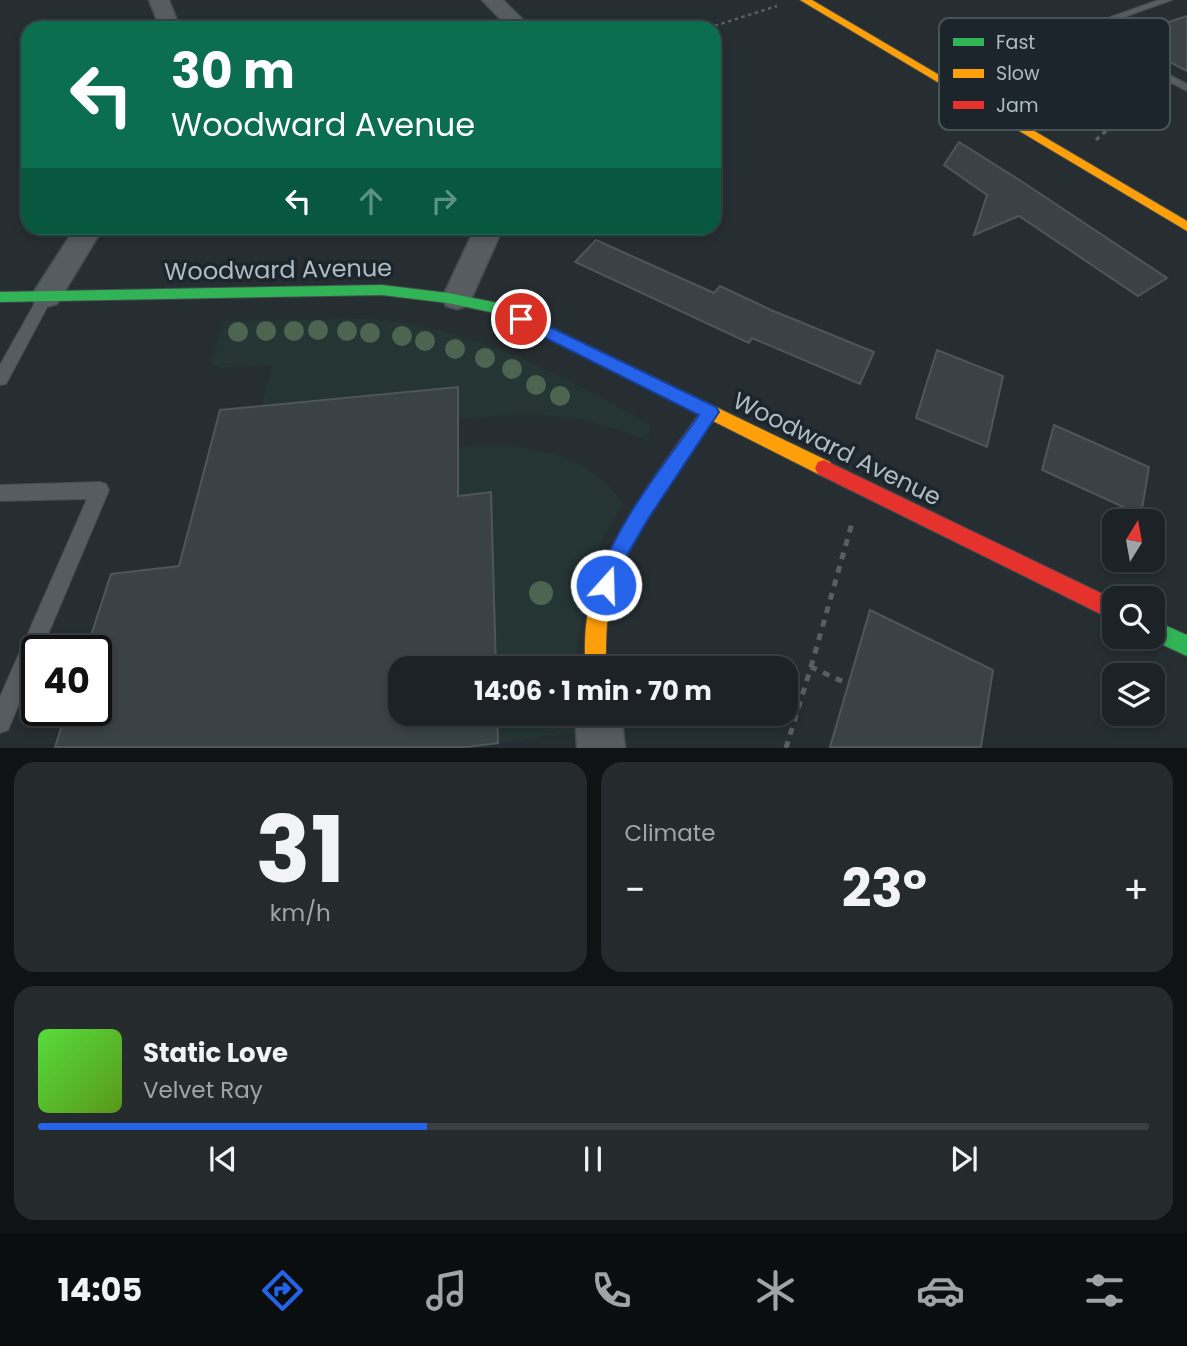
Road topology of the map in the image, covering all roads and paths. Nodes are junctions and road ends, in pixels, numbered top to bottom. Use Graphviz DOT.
graph roads {
  1 [pos="159,0"];
  2 [pos="492,0"];
  3 [pos="805,0"];
  4 [pos="1167,0"];
  5 [pos="784,4"];
  6 [pos="1115,18"];
  7 [pos="167,21"];
  8 [pos="514,21"];
  9 [pos="721,24"];
  10 [pos="939,79"];
  11 [pos="1170,79"];
  12 [pos="1187,88"];
  13 [pos="1024,130"];
  14 [pos="1106,130"];
  15 [pos="1075,160"];
  16 [pos="1187,227"];
  17 [pos="85,235"];
  18 [pos="486,235"];
  19 [pos="46,296"];
  20 [pos="0,297"];
  21 [pos="457,298"];
  22 [pos="0,379"];
  23 [pos="710,412"];
  24 [pos="862,486"];
  25 [pos="0,493"];
  26 [pos="1102,605"];
  27 [pos="1165,636"];
  28 [pos="1187,646"];
  29 [pos="596,656"];
  30 [pos="811,667"];
  31 [pos="848,684"];
  32 [pos="0,722"];
  33 [pos="599,726"];
  34 [pos="601,747"];
  35 [pos="786,747"];
  1 -- 7 [label="street"];
  2 -- 8 [label="street"];
  3 -- 10 [label="street"];
  4 -- 6 [label="lane"];
  5 -- 9 [label="path"];
  11 -- 12 [label="lane"];
  13 -- 15 [label="street"];
  14 -- 15 [label="path"];
  15 -- 16 [label="street"];
  17 -- 19 [label="street"];
  18 -- 21 [label="street"];
  19 -- 20 [label="street, Woodward Avenue"];
  19 -- 21 [label="street, Woodward Avenue"];
  19 -- 22 [label="lane"];
  21 -- 23 [label="street, Woodward Avenue"];
  23 -- 24 [label="street, Woodward Avenue"];
  23 -- 29 [label="street"];
  24 -- 26 [label="street, Woodward Avenue"];
  24 -- 30 [label="path"];
  25 -- 32 [label="lane"];
  27 -- 28 [label="street"];
  30 -- 31 [label="path"];
  30 -- 35 [label="path"];
  33 -- 34 [label="street"];
}
